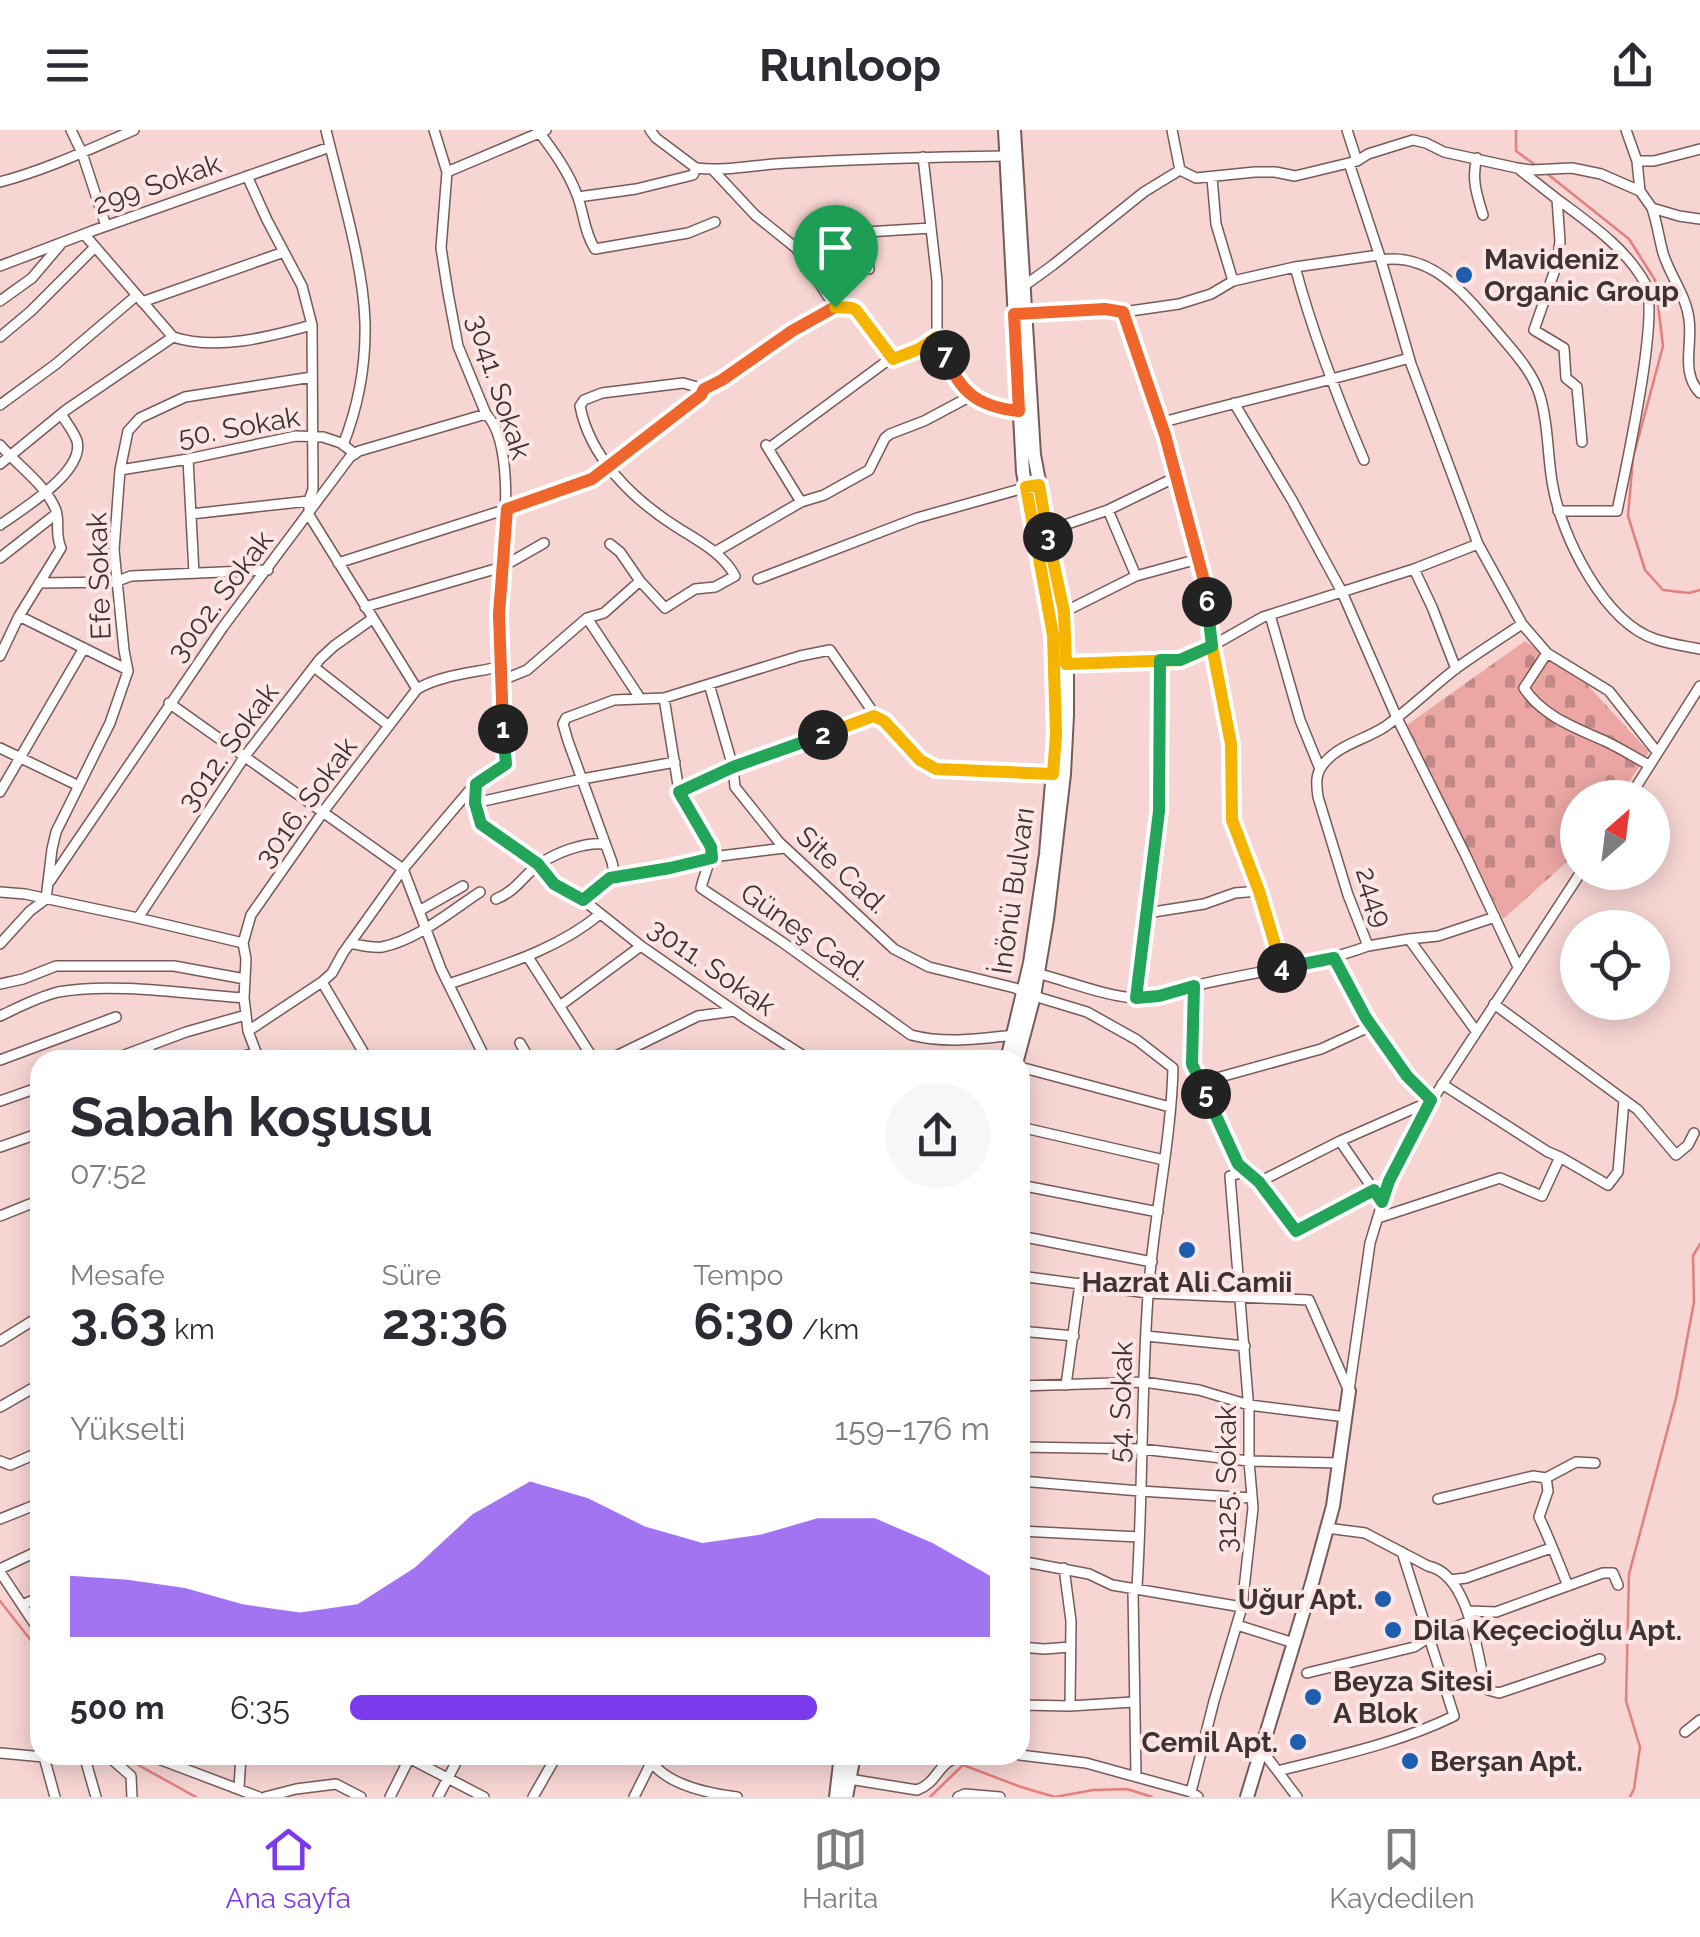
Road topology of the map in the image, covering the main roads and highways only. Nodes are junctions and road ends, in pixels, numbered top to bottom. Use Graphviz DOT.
graph roads {
  1 [pos="1005,130"];
  2 [pos="1014,130"];
  3 [pos="1020,313"];
  4 [pos="1033,486"];
  5 [pos="1033,972"];
  6 [pos="1029,994"];
  7 [pos="1010,1050"];
  8 [pos="1019,1050"];
  9 [pos="1349,1391"];
  10 [pos="840,1765"];
  11 [pos="852,1765"];
  12 [pos="836,1797"];
  13 [pos="846,1797"];
  14 [pos="1247,1797"];
  1 -- 3 [label="main road, İnönü Bulvarı"];
  2 -- 3 [label="main road, İnönü Bulvarı"];
  3 -- 4 [label="main road, İnönü Bulvarı"];
  3 -- 4 [label="main road, İnönü Bulvarı"];
  4 -- 5 [label="main road, İnönü Bulvarı"];
  4 -- 5 [label="main road, İnönü Bulvarı"];
  5 -- 6 [label="main road, İnönü Bulvarı"];
  6 -- 7 [label="main road, İnönü Bulvarı"];
  6 -- 8 [label="main road"];
  9 -- 14 [label="main road"];
  10 -- 12 [label="main road"];
  11 -- 13 [label="main road"];
}
